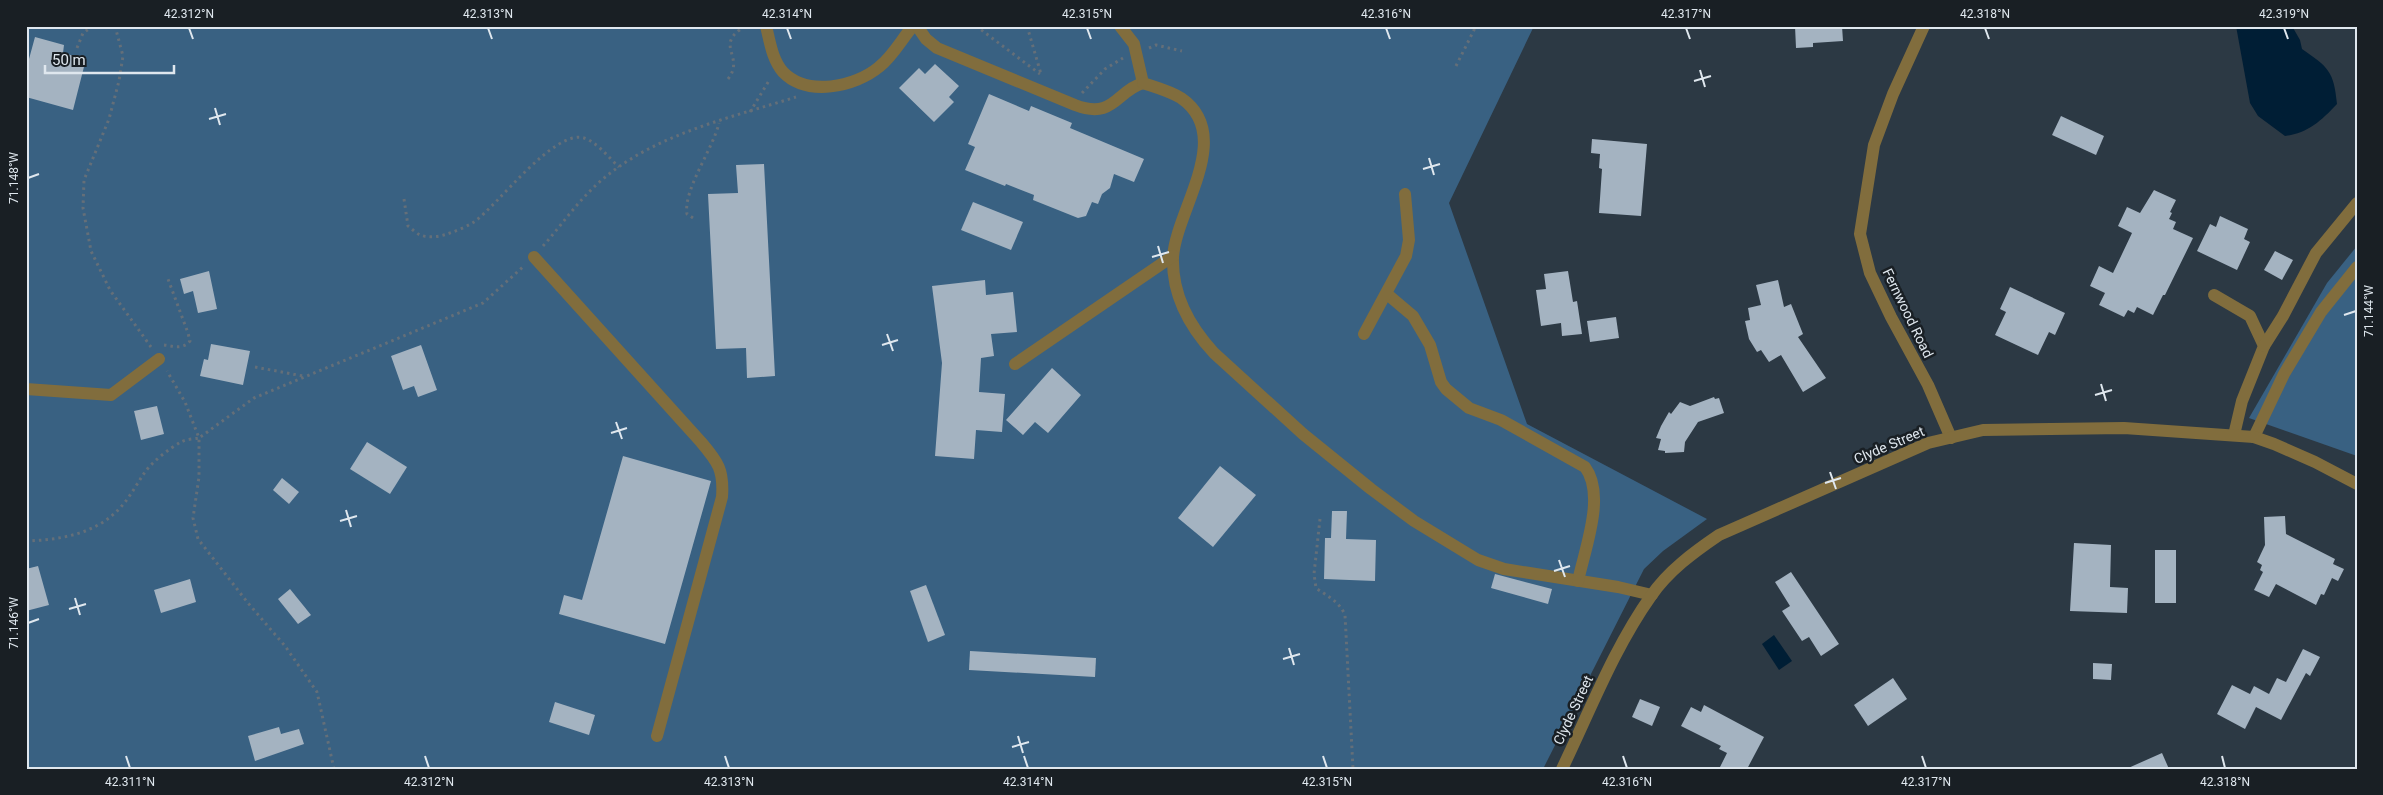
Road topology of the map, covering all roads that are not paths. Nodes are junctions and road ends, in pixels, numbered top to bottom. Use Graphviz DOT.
graph roads {
  1 [pos="766,26"];
  2 [pos="913,26"];
  3 [pos="917,26"];
  4 [pos="1120,26"];
  5 [pos="1924,26"];
  6 [pos="1142,83"];
  7 [pos="1406,194"];
  8 [pos="2357,203"];
  9 [pos="1173,256"];
  10 [pos="534,257"];
  11 [pos="2357,267"];
  12 [pos="1387,294"];
  13 [pos="2214,295"];
  14 [pos="1364,334"];
  15 [pos="2264,346"];
  16 [pos="159,359"];
  17 [pos="1014,364"];
  18 [pos="26,389"];
  19 [pos="2234,435"];
  20 [pos="2254,437"];
  21 [pos="1951,438"];
  22 [pos="2357,484"];
  23 [pos="1578,581"];
  24 [pos="1652,595"];
  25 [pos="657,736"];
  26 [pos="1562,769"];
  1 -- 2 [label="street"];
  3 -- 6 [label="street"];
  4 -- 6 [label="street"];
  5 -- 21 [label="street, Fernwood Road"];
  6 -- 9 [label="street"];
  7 -- 12 [label="street"];
  8 -- 15 [label="street"];
  9 -- 17 [label="street"];
  9 -- 23 [label="street"];
  10 -- 25 [label="street"];
  11 -- 20 [label="street"];
  12 -- 14 [label="street"];
  12 -- 23 [label="street"];
  13 -- 15 [label="street"];
  15 -- 19 [label="street"];
  16 -- 18 [label="street"];
  19 -- 20 [label="street, Clyde Street"];
  19 -- 21 [label="street, Clyde Street"];
  20 -- 22 [label="street, Clyde Street"];
  21 -- 24 [label="street, Clyde Street"];
  23 -- 24 [label="street"];
  24 -- 26 [label="street, Clyde Street"];
}
